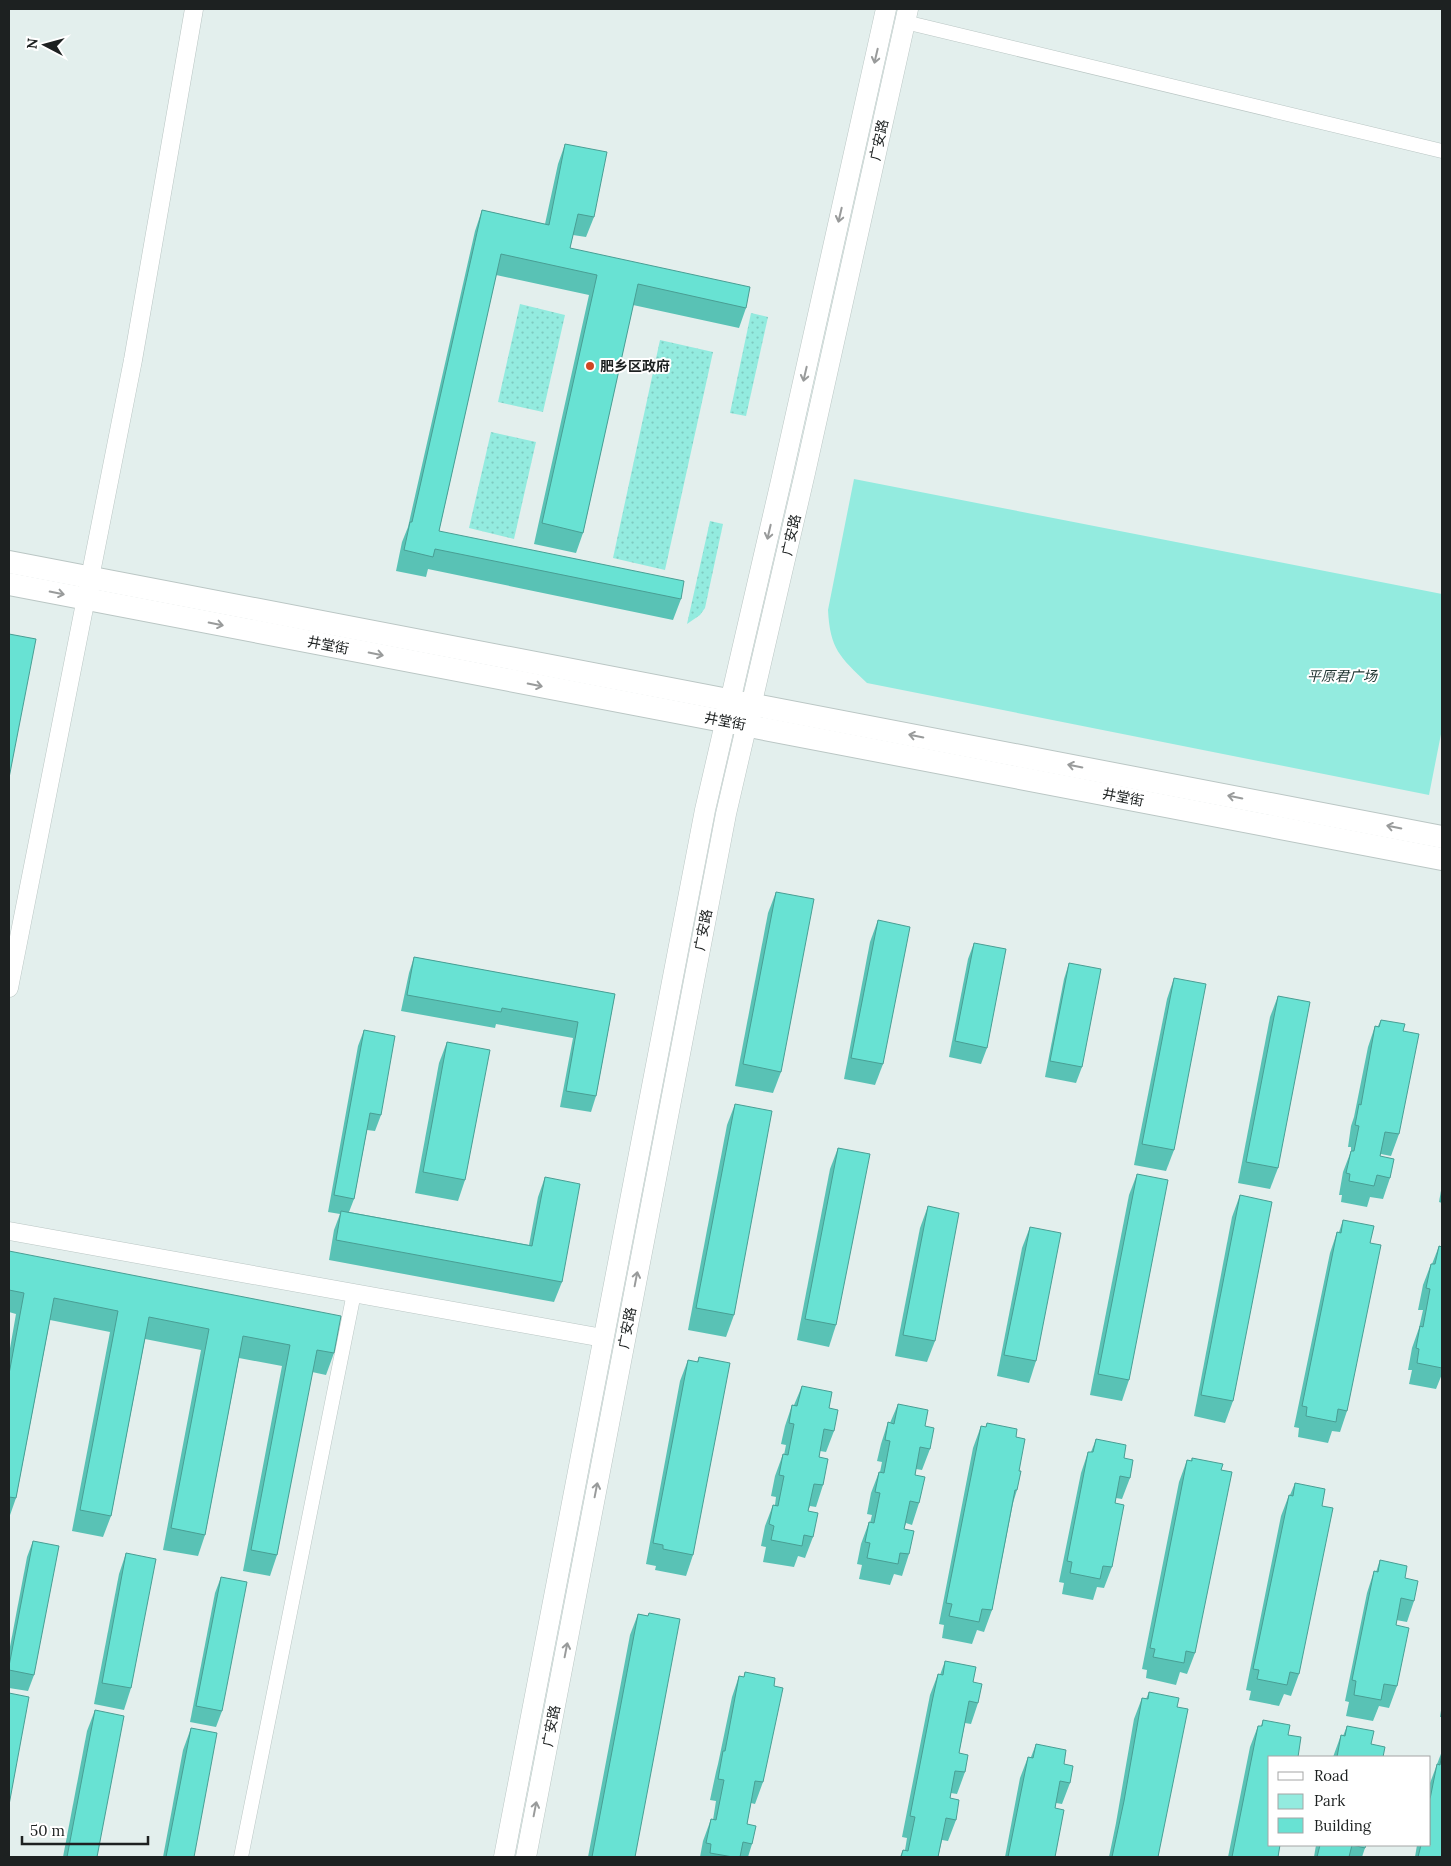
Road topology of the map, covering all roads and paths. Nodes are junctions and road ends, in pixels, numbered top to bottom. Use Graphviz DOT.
graph roads {
  1 [pos="194,9"];
  2 [pos="886,9"];
  3 [pos="907,16"];
  4 [pos="1442,151"];
  5 [pos="9,562"];
  6 [pos="9,584"];
  7 [pos="88,588"];
  8 [pos="738,713"];
  9 [pos="1441,845"];
  10 [pos="9,988"];
  11 [pos="9,1231"];
  12 [pos="354,1293"];
  13 [pos="603,1338"];
  14 [pos="241,1857"];
  15 [pos="504,1857"];
  16 [pos="526,1857"];
  1 -- 7 [label="street"];
  2 -- 8 [label="main road, 广安路, one-way"];
  3 -- 4 [label="street"];
  3 -- 8 [label="main road, 广安路"];
  5 -- 7 [label="main road, 井堂街"];
  6 -- 7 [label="main road, 井堂街, one-way"];
  7 -- 8 [label="main road, 井堂街"];
  7 -- 10 [label="street"];
  8 -- 9 [label="main road, 井堂街"];
  8 -- 13 [label="main road, 广安路"];
  16 -- 8 [label="main road, 广安路, one-way"];
  11 -- 12 [label="street"];
  12 -- 13 [label="street"];
  12 -- 14 [label="street"];
  13 -- 15 [label="main road, 广安路"];
}
